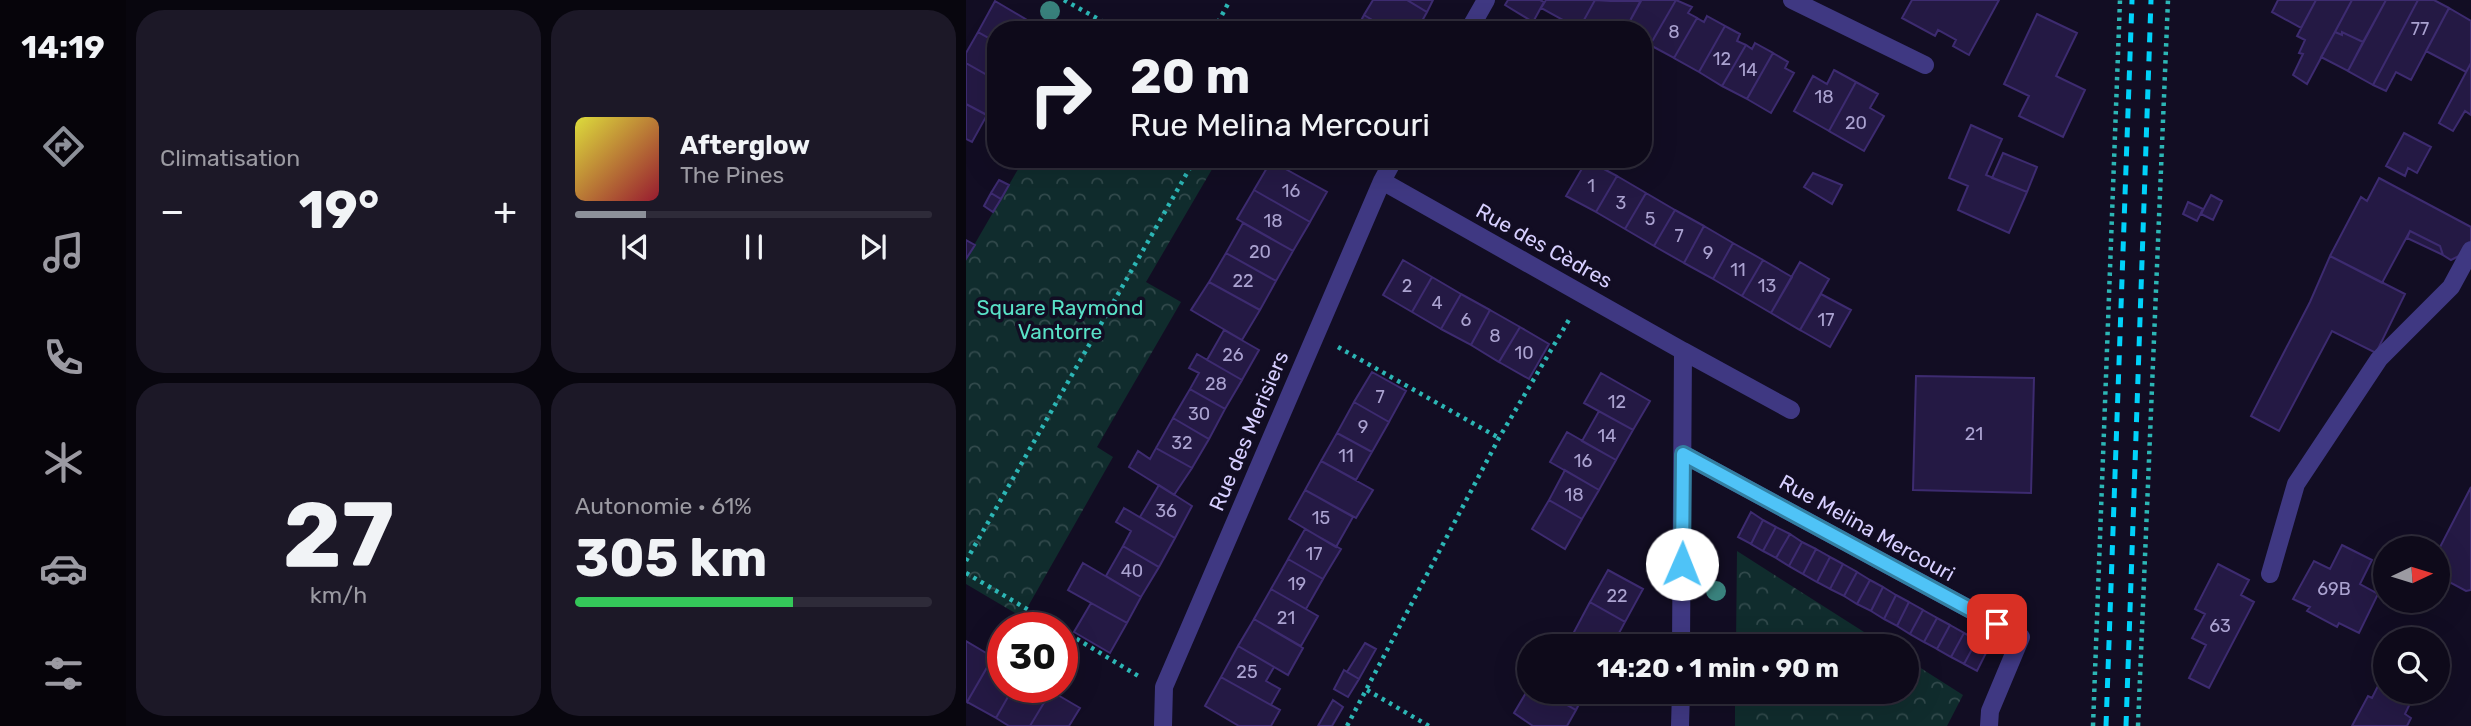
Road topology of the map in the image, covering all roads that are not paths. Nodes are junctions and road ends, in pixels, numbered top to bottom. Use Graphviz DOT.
graph roads {
  1 [pos="1486,0"];
  2 [pos="1793,0"];
  3 [pos="1474,21"];
  4 [pos="1925,65"];
  5 [pos="1389,168"];
  6 [pos="1382,181"];
  7 [pos="2471,250"];
  8 [pos="1683,351"];
  9 [pos="1791,410"];
  10 [pos="1683,454"];
  11 [pos="2270,574"];
  12 [pos="1681,634"];
  13 [pos="1681,704"];
  14 [pos="1163,726"];
  15 [pos="1681,726"];
  16 [pos="1989,726"];
  1 -- 3 [label="street"];
  2 -- 4 [label="street"];
  5 -- 6 [label="street, Rue des Merisiers"];
  6 -- 8 [label="street, Rue des Cèdres"];
  6 -- 14 [label="street, Rue des Merisiers"];
  7 -- 11 [label="street"];
  8 -- 9 [label="street, Rue des Cèdres"];
  8 -- 10 [label="street"];
  10 -- 12 [label="street"];
  10 -- 16 [label="street, Rue Melina Mercouri"];
  13 -- 15 [label="street"];
}
